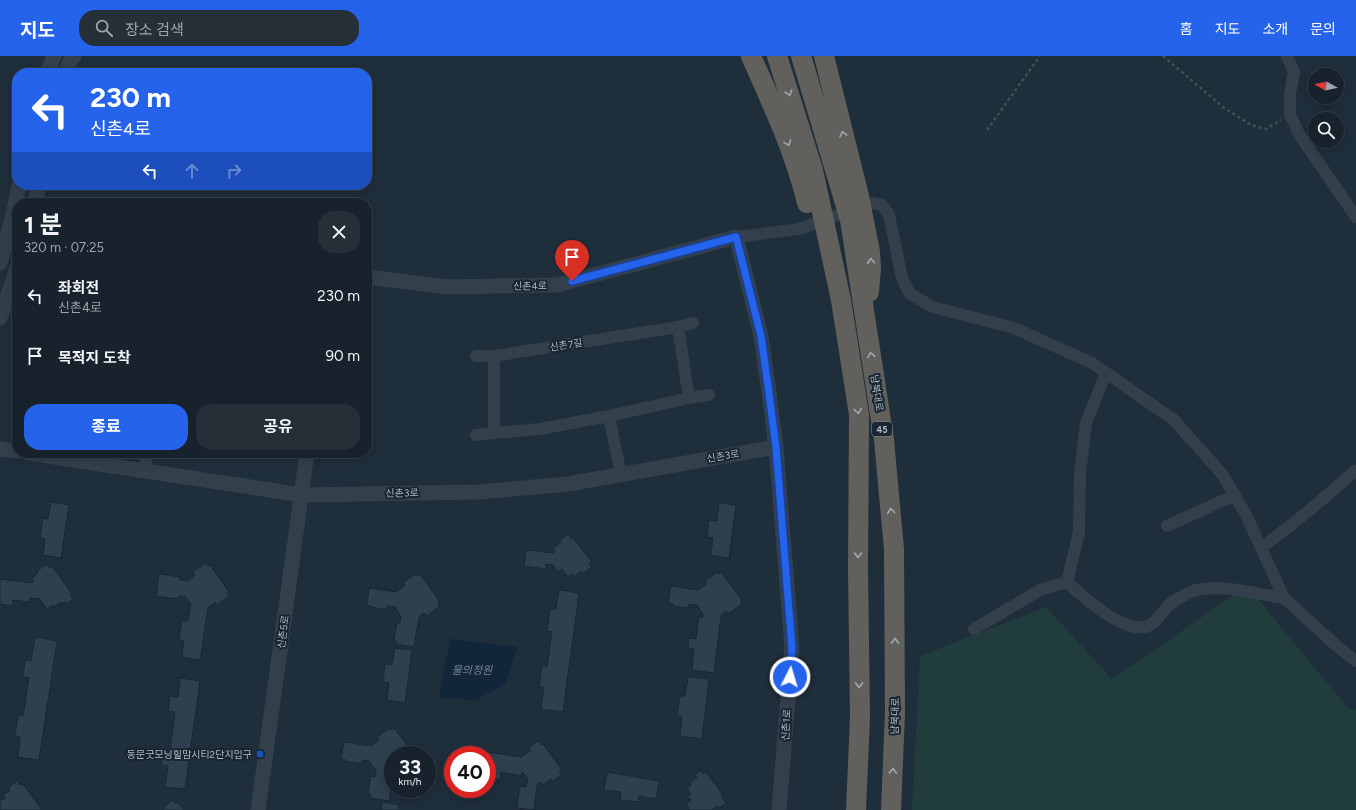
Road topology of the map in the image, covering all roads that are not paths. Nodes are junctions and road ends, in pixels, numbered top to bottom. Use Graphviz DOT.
graph roads {
  1 [pos="54,56"];
  2 [pos="74,56"];
  3 [pos="751,56"];
  4 [pos="777,56"];
  5 [pos="801,56"];
  6 [pos="824,56"];
  7 [pos="1288,56"];
  8 [pos="48,68"];
  9 [pos="68,68"];
  10 [pos="1356,217"];
  11 [pos="12,229"];
  12 [pos="736,237"];
  13 [pos="0,263"];
  14 [pos="372,278"];
  15 [pos="12,283"];
  16 [pos="0,318"];
  17 [pos="693,323"];
  18 [pos="678,327"];
  19 [pos="867,328"];
  20 [pos="476,356"];
  21 [pos="494,356"];
  22 [pos="850,357"];
  23 [pos="1106,373"];
  24 [pos="709,395"];
  25 [pos="689,398"];
  26 [pos="609,416"];
  27 [pos="494,434"];
  28 [pos="476,435"];
  29 [pos="776,447"];
  30 [pos="0,449"];
  31 [pos="12,450"];
  32 [pos="62,458"];
  33 [pos="146,458"];
  34 [pos="306,458"];
  35 [pos="145,470"];
  36 [pos="1356,470"];
  37 [pos="620,474"];
  38 [pos="302,495"];
  39 [pos="1235,495"];
  40 [pos="1167,526"];
  41 [pos="1262,547"];
  42 [pos="1067,582"];
  43 [pos="1284,598"];
  44 [pos="974,628"];
  45 [pos="1356,661"];
  46 [pos="258,810"];
  47 [pos="780,810"];
  48 [pos="856,810"];
  49 [pos="891,810"];
  1 -- 8 [label="street"];
  2 -- 9 [label="street"];
  3 -- 22 [label="highway, one-way"];
  4 -- 22 [label="highway, 45, one-way"];
  5 -- 19 [label="highway, 남북대로 / 45"];
  19 -- 6 [label="highway, one-way"];
  7 -- 10 [label="street"];
  11 -- 13 [label="street"];
  12 -- 14 [label="street, 신촌4로"];
  12 -- 23 [label="street"];
  12 -- 29 [label="street, 신촌1로"];
  15 -- 16 [label="street"];
  17 -- 18 [label="street, 신촌7길"];
  18 -- 21 [label="street, 신촌7길"];
  18 -- 25 [label="street"];
  49 -- 19 [label="highway, 남북대로 / 45, one-way"];
  20 -- 21 [label="street, 신촌7길"];
  21 -- 27 [label="street"];
  22 -- 48 [label="highway, 45, one-way"];
  23 -- 39 [label="street"];
  23 -- 42 [label="street"];
  24 -- 25 [label="street"];
  25 -- 26 [label="street"];
  26 -- 27 [label="street"];
  26 -- 37 [label="street"];
  27 -- 28 [label="street"];
  29 -- 37 [label="street, 신촌3로"];
  29 -- 47 [label="street, 신촌1로"];
  30 -- 31 [label="street"];
  32 -- 35 [label="street, 신촌3로"];
  33 -- 35 [label="street"];
  34 -- 38 [label="street, 신촌5로"];
  35 -- 38 [label="street, 신촌3로"];
  36 -- 41 [label="street"];
  37 -- 38 [label="street, 신촌3로"];
  38 -- 46 [label="street, 신촌5로"];
  39 -- 40 [label="street"];
  39 -- 41 [label="street"];
  41 -- 43 [label="street"];
  42 -- 43 [label="street"];
  42 -- 44 [label="street"];
  43 -- 45 [label="street"];
}
